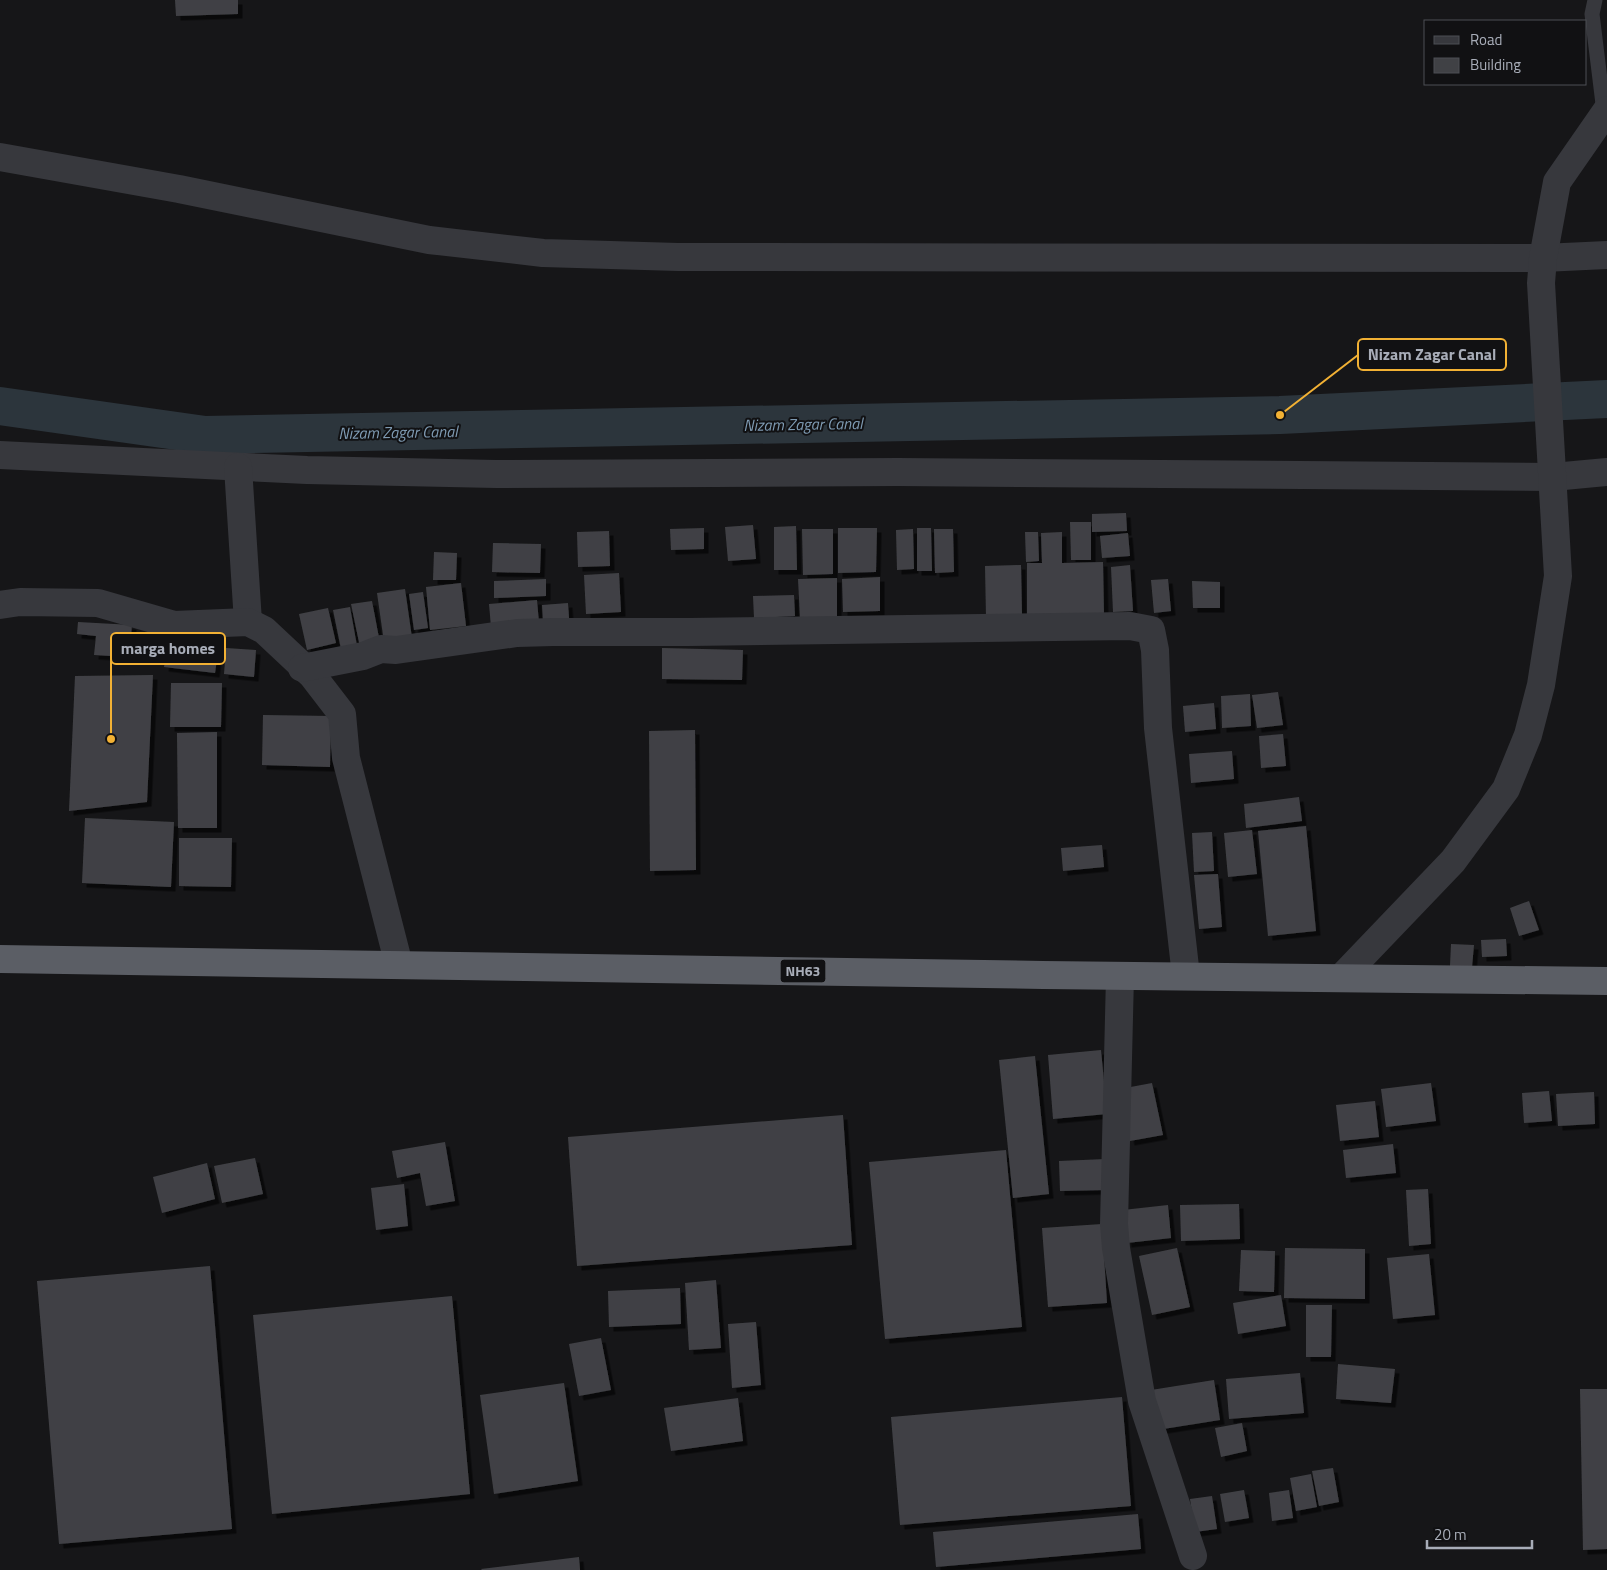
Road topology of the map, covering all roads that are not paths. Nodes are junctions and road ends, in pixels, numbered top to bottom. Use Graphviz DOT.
graph roads {
  1 [pos="1595,0"];
  2 [pos="1606,111"];
  3 [pos="0,157"];
  4 [pos="1607,256"];
  5 [pos="1542,271"];
  6 [pos="0,455"];
  7 [pos="238,467"];
  8 [pos="1553,472"];
  9 [pos="1607,472"];
  10 [pos="0,605"];
  11 [pos="248,622"];
  12 [pos="302,668"];
  13 [pos="0,959"];
  14 [pos="398,965"];
  15 [pos="1120,976"];
  16 [pos="1186,976"];
  17 [pos="1341,978"];
  18 [pos="1607,981"];
  19 [pos="1193,1556"];
  1 -- 2 [label="lane"];
  2 -- 5 [label="street"];
  3 -- 5 [label="street"];
  4 -- 5 [label="street"];
  5 -- 8 [label="street"];
  6 -- 7 [label="street"];
  7 -- 8 [label="street"];
  7 -- 11 [label="street"];
  8 -- 9 [label="street"];
  8 -- 17 [label="street"];
  10 -- 11 [label="street"];
  11 -- 12 [label="street"];
  12 -- 14 [label="street"];
  12 -- 16 [label="street"];
  13 -- 14 [label="highway, NH63"];
  14 -- 15 [label="highway, NH63"];
  15 -- 16 [label="highway, NH63"];
  15 -- 19 [label="street"];
  16 -- 17 [label="highway, NH63"];
  17 -- 18 [label="highway, NH63"];
}
